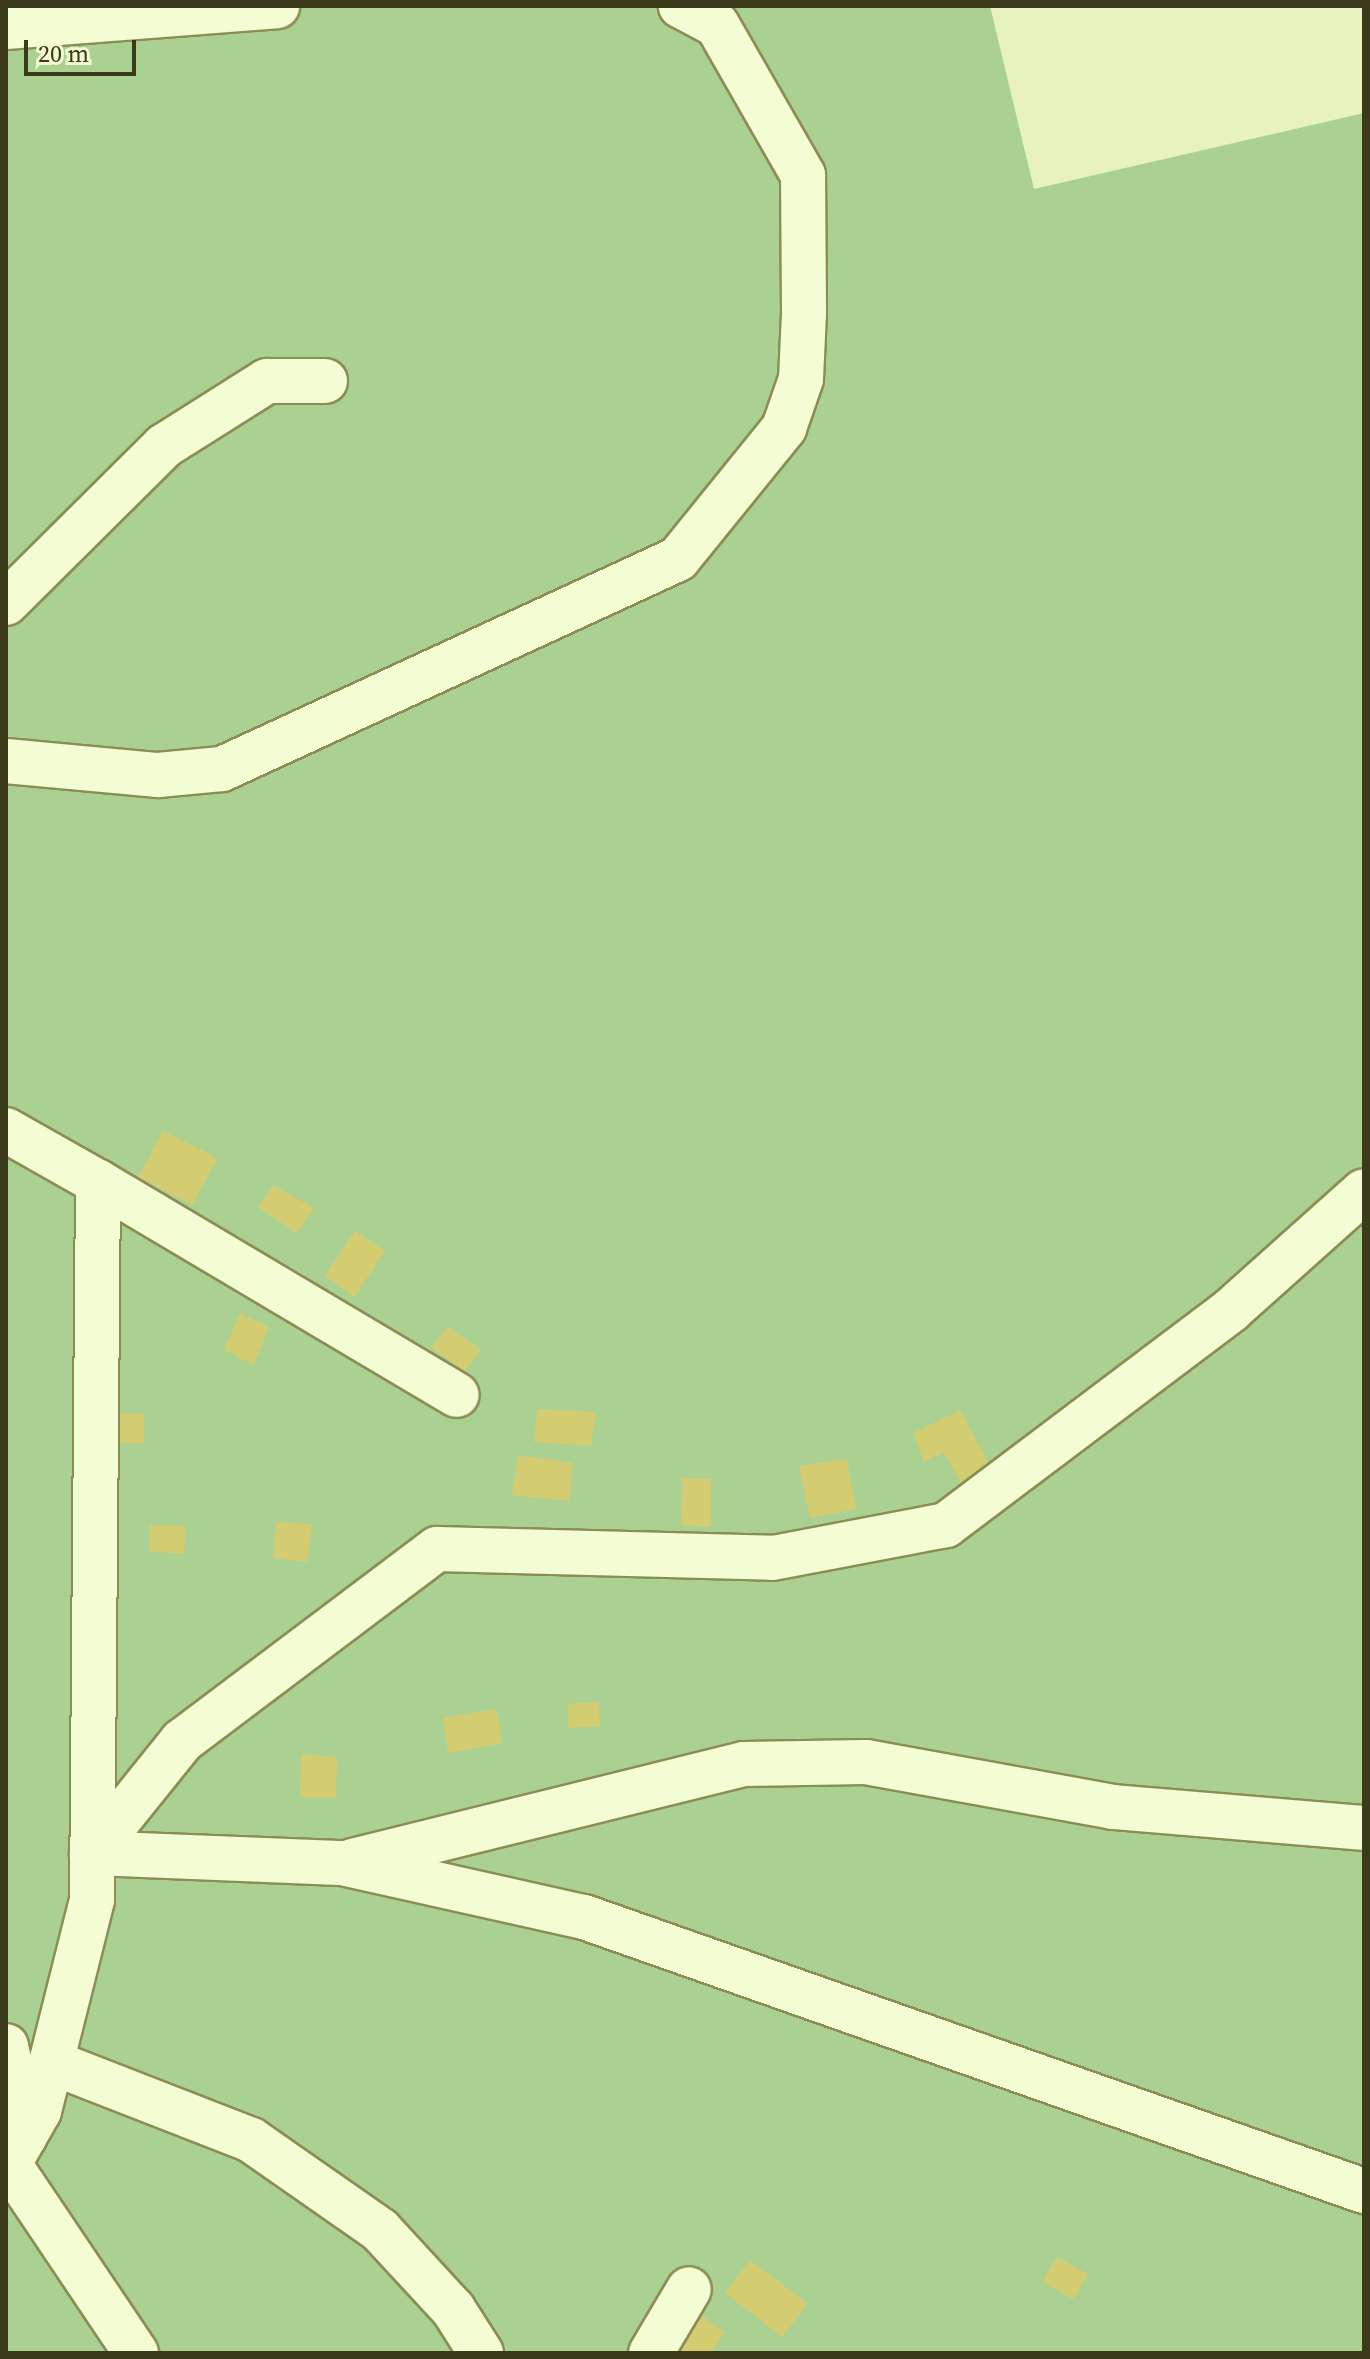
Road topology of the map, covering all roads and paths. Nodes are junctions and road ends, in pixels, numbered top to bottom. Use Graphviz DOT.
graph roads {
  1 [pos="277,6"];
  2 [pos="681,6"];
  3 [pos="6,27"];
  4 [pos="325,381"];
  5 [pos="6,603"];
  6 [pos="6,761"];
  7 [pos="6,1130"];
  8 [pos="98,1182"];
  9 [pos="1364,1191"];
  10 [pos="457,1395"];
  11 [pos="1364,1828"];
  12 [pos="92,1853"];
  13 [pos="342,1863"];
  14 [pos="6,2046"];
  15 [pos="51,2062"];
  16 [pos="13,2156"];
  17 [pos="1364,2191"];
  18 [pos="689,2289"];
  19 [pos="136,2353"];
  20 [pos="481,2353"];
  21 [pos="651,2353"];
  1 -- 3 [label="street"];
  2 -- 6 [label="street"];
  4 -- 5 [label="street"];
  7 -- 8 [label="street"];
  8 -- 10 [label="street"];
  8 -- 12 [label="street"];
  9 -- 12 [label="street"];
  11 -- 13 [label="street"];
  12 -- 13 [label="street"];
  12 -- 15 [label="street"];
  13 -- 17 [label="street"];
  14 -- 16 [label="street"];
  15 -- 16 [label="street"];
  15 -- 20 [label="street"];
  16 -- 19 [label="street"];
  18 -- 21 [label="street"];
}
